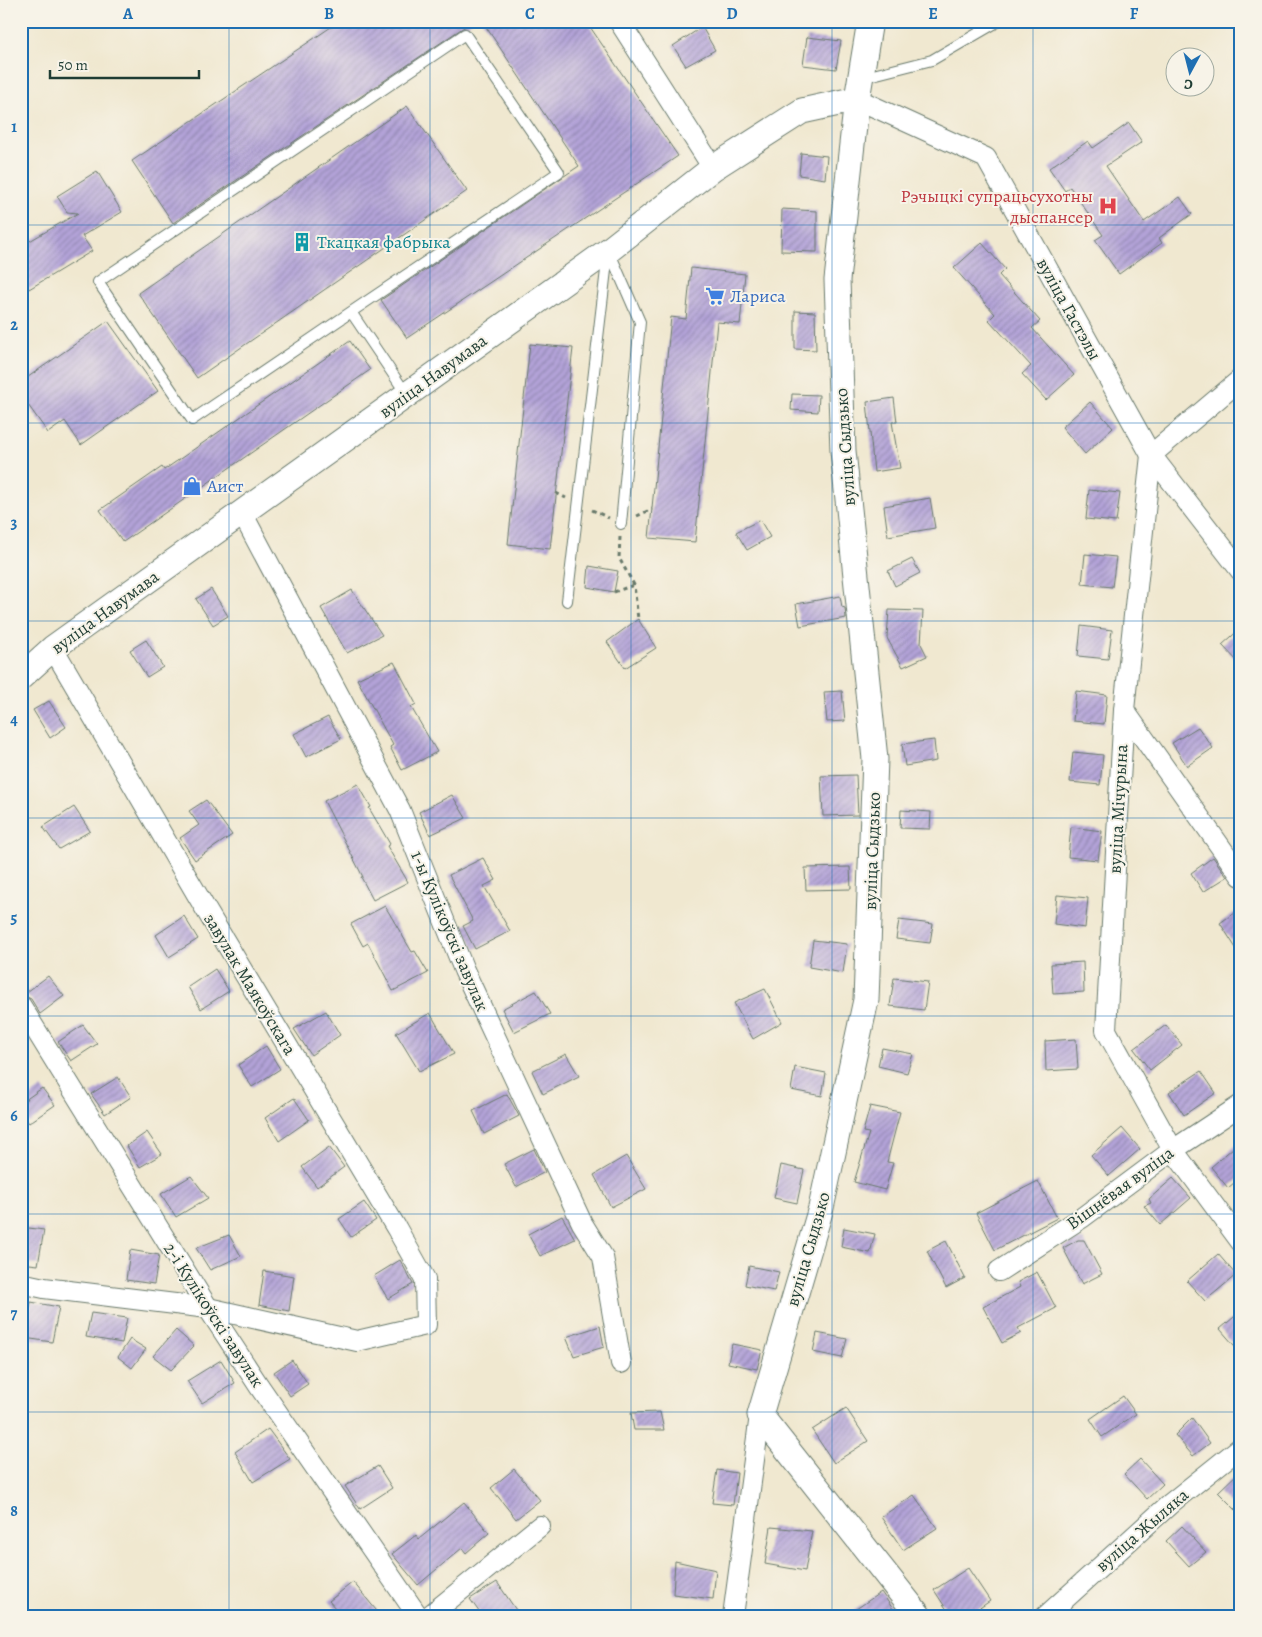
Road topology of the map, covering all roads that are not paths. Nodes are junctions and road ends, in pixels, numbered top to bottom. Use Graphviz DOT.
graph roads {
  1 [pos="619,21"];
  2 [pos="870,21"];
  3 [pos="999,21"];
  4 [pos="859,88"];
  5 [pos="713,168"];
  6 [pos="609,250"];
  7 [pos="351,312"];
  8 [pos="1241,379"];
  9 [pos="407,394"];
  10 [pos="1150,455"];
  11 [pos="242,513"];
  12 [pos="621,524"];
  13 [pos="1241,571"];
  14 [pos="567,601"];
  15 [pos="54,648"];
  16 [pos="21,677"];
  17 [pos="1124,710"];
  18 [pos="1241,876"];
  19 [pos="21,1006"];
  20 [pos="1241,1105"];
  21 [pos="1173,1150"];
  22 [pos="1241,1242"];
  23 [pos="999,1271"];
  24 [pos="21,1283"];
  25 [pos="208,1308"];
  26 [pos="622,1363"];
  27 [pos="760,1415"];
  28 [pos="1241,1448"];
  29 [pos="540,1526"];
  30 [pos="418,1616"];
  31 [pos="429,1616"];
  32 [pos="733,1616"];
  33 [pos="919,1616"];
  34 [pos="1046,1616"];
  1 -- 5 [label="street"];
  2 -- 4 [label="street, вуліца Сыдзько"];
  3 -- 4 [label="lane"];
  4 -- 5 [label="street, вуліца Навумава"];
  4 -- 10 [label="street, вуліца Гастэлы"];
  4 -- 27 [label="street, вуліца Сыдзько"];
  5 -- 6 [label="street, вуліца Навумава"];
  6 -- 9 [label="street, вуліца Навумава"];
  6 -- 12 [label="lane"];
  6 -- 14 [label="lane"];
  7 -- 7 [label="lane"];
  7 -- 9 [label="lane"];
  8 -- 10 [label="street"];
  9 -- 11 [label="street, вуліца Навумава"];
  10 -- 13 [label="street, вуліца Гастэлы"];
  10 -- 17 [label="street, вуліца Мічурына"];
  11 -- 15 [label="street, вуліца Навумава"];
  11 -- 26 [label="street, 1-ы Кулікоўскі завулак"];
  15 -- 16 [label="street, вуліца Навумава"];
  15 -- 25 [label="street, завулак Маякоўскага"];
  17 -- 18 [label="street"];
  17 -- 21 [label="street, вуліца Мічурына"];
  19 -- 25 [label="street, 2-і Кулікоўскі завулак"];
  20 -- 21 [label="street, Вішнёвая вуліца"];
  21 -- 22 [label="street, вуліца Мічурына"];
  21 -- 23 [label="street, Вішнёвая вуліца"];
  24 -- 25 [label="street"];
  25 -- 30 [label="street, 2-і Кулікоўскі завулак"];
  27 -- 32 [label="street"];
  27 -- 33 [label="street"];
  28 -- 34 [label="street, вуліца Жыляка"];
  29 -- 31 [label="street"];
}
